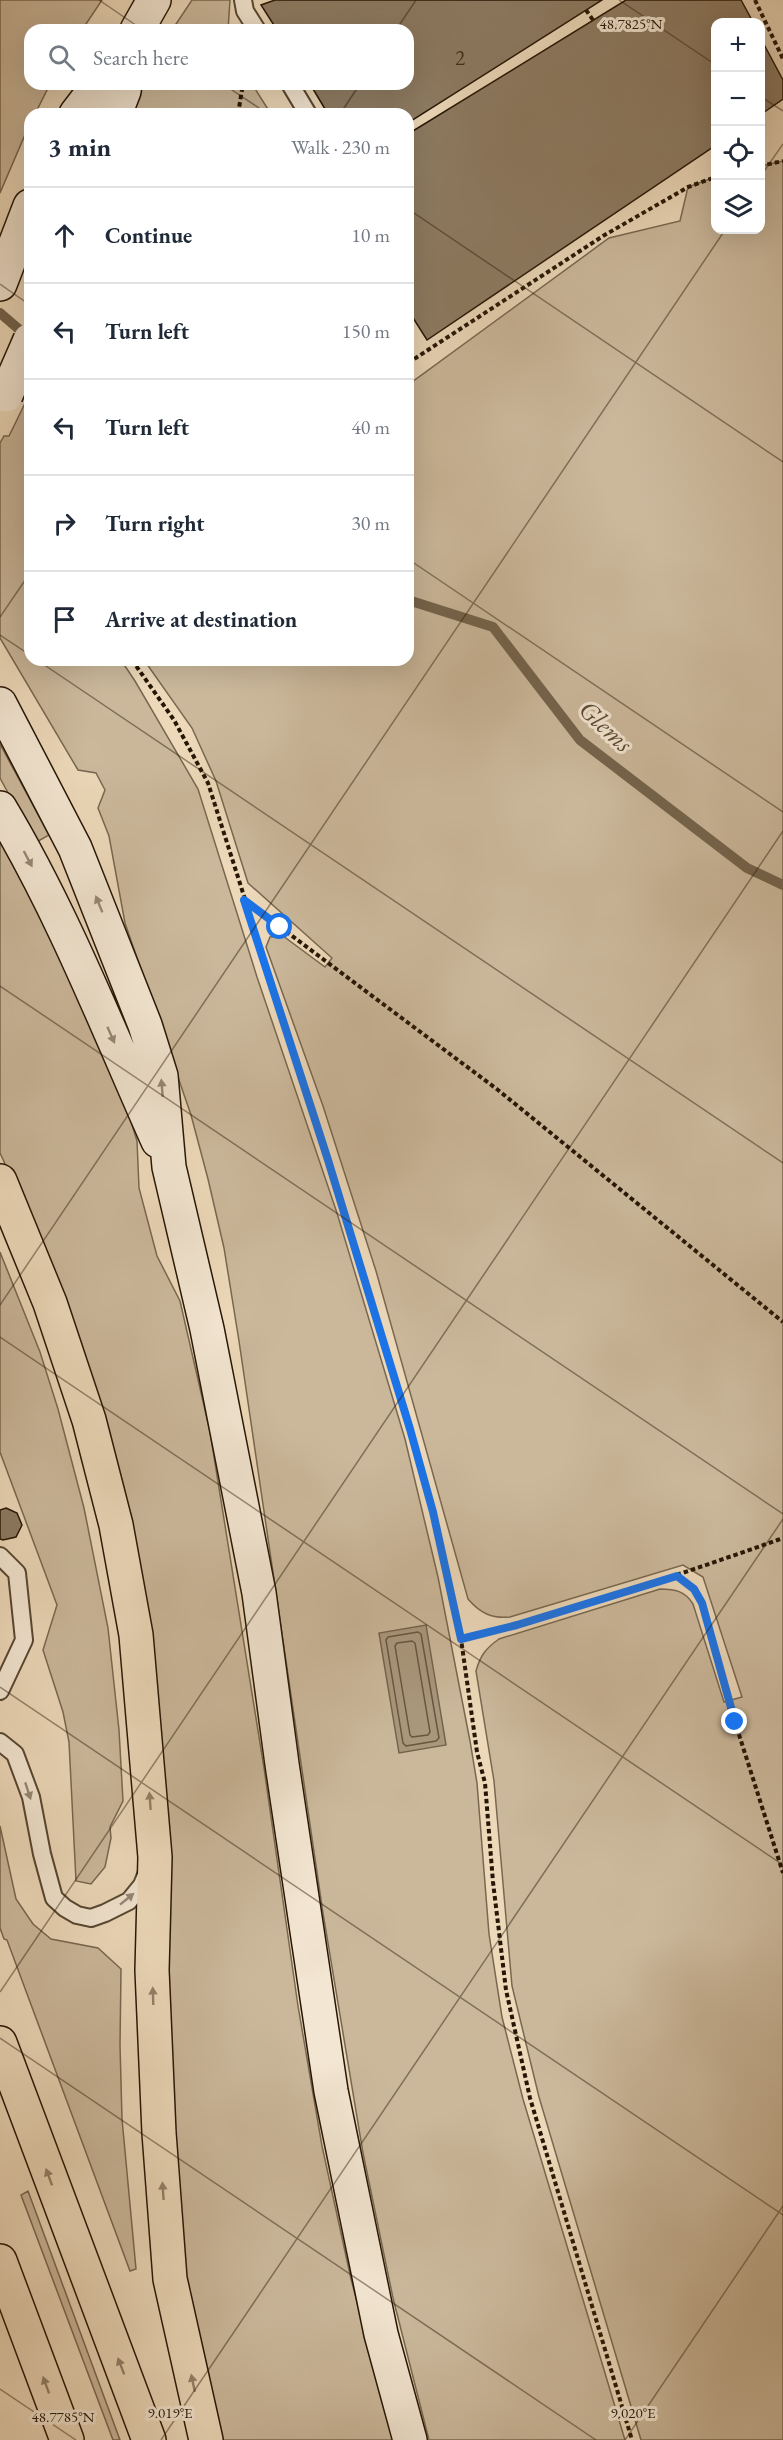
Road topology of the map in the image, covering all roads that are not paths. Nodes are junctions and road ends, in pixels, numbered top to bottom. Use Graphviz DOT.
graph roads {
  1 [pos="154,0"];
  2 [pos="243,0"];
  3 [pos="140,24"];
  4 [pos="253,24"];
  5 [pos="94,90"];
  6 [pos="123,90"];
  7 [pos="294,90"];
  8 [pos="81,108"];
  9 [pos="117,108"];
  10 [pos="304,108"];
  11 [pos="24,222"];
  12 [pos="4,274"];
  13 [pos="24,353"];
  14 [pos="3,400"];
  15 [pos="0,704"];
  16 [pos="0,808"];
  17 [pos="169,1167"];
  18 [pos="0,1181"];
  19 [pos="0,1556"];
  20 [pos="0,1691"];
  21 [pos="0,1742"];
  22 [pos="155,1857"];
  23 [pos="0,2043"];
  24 [pos="0,2261"];
  25 [pos="67,2440"];
  26 [pos="149,2440"];
  27 [pos="206,2440"];
  28 [pos="410,2440"];
  1 -- 3 [label="main road"];
  2 -- 4 [label="lane"];
  5 -- 8 [label="main road"];
  6 -- 9 [label="main road"];
  7 -- 10 [label="lane"];
  11 -- 12 [label="main road"];
  13 -- 14 [label="main road, bridge"];
  17 -- 15 [label="main road, one-way"];
  16 -- 17 [label="main road, one-way"];
  17 -- 28 [label="main road"];
  22 -- 18 [label="highway, one-way"];
  19 -- 20 [label="lane"];
  21 -- 22 [label="lane, one-way"];
  27 -- 22 [label="highway, one-way"];
  26 -- 23 [label="highway, one-way"];
  25 -- 24 [label="highway, one-way"];
}
